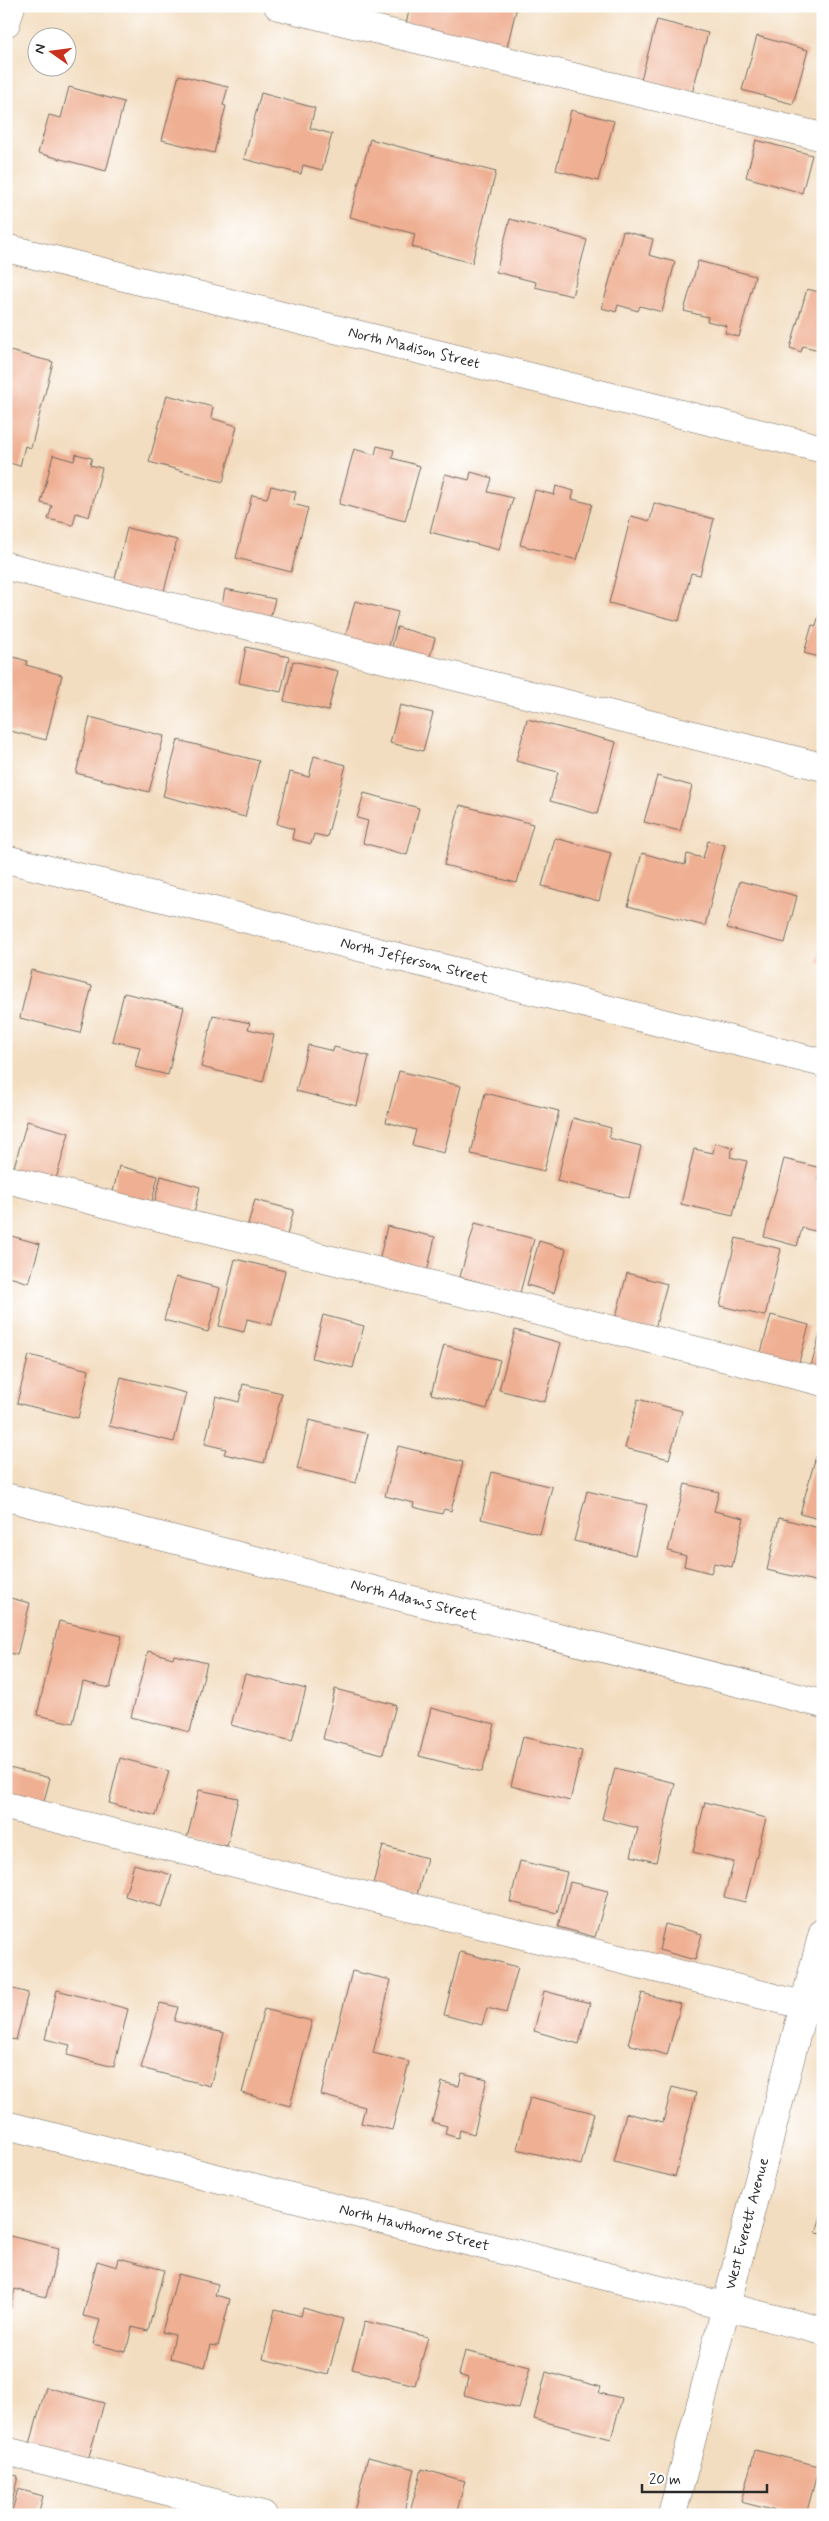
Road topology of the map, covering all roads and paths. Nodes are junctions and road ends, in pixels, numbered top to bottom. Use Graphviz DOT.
graph roads {
  1 [pos="11,6"];
  2 [pos="278,6"];
  3 [pos="6,23"];
  4 [pos="823,137"];
  5 [pos="6,248"];
  6 [pos="823,449"];
  7 [pos="6,566"];
  8 [pos="823,767"];
  9 [pos="6,859"];
  10 [pos="823,1063"];
  11 [pos="6,1179"];
  12 [pos="823,1382"];
  13 [pos="6,1497"];
  14 [pos="823,1704"];
  15 [pos="6,1806"];
  16 [pos="823,1932"];
  17 [pos="813,2007"];
  18 [pos="6,2125"];
  19 [pos="725,2306"];
  20 [pos="823,2331"];
  21 [pos="6,2451"];
  22 [pos="263,2515"];
  23 [pos="672,2515"];
  1 -- 3 [label="street"];
  2 -- 4 [label="street"];
  5 -- 6 [label="street, North Madison Street"];
  7 -- 8 [label="street"];
  9 -- 10 [label="street, North Jefferson Street"];
  11 -- 12 [label="street"];
  13 -- 14 [label="street, North Adams Street"];
  15 -- 17 [label="street"];
  16 -- 17 [label="street, West Everett Avenue"];
  17 -- 19 [label="street, West Everett Avenue"];
  18 -- 19 [label="street, North Hawthorne Street"];
  19 -- 20 [label="street, North Hawthorne Street"];
  19 -- 23 [label="street, West Everett Avenue"];
  21 -- 22 [label="street"];
}
